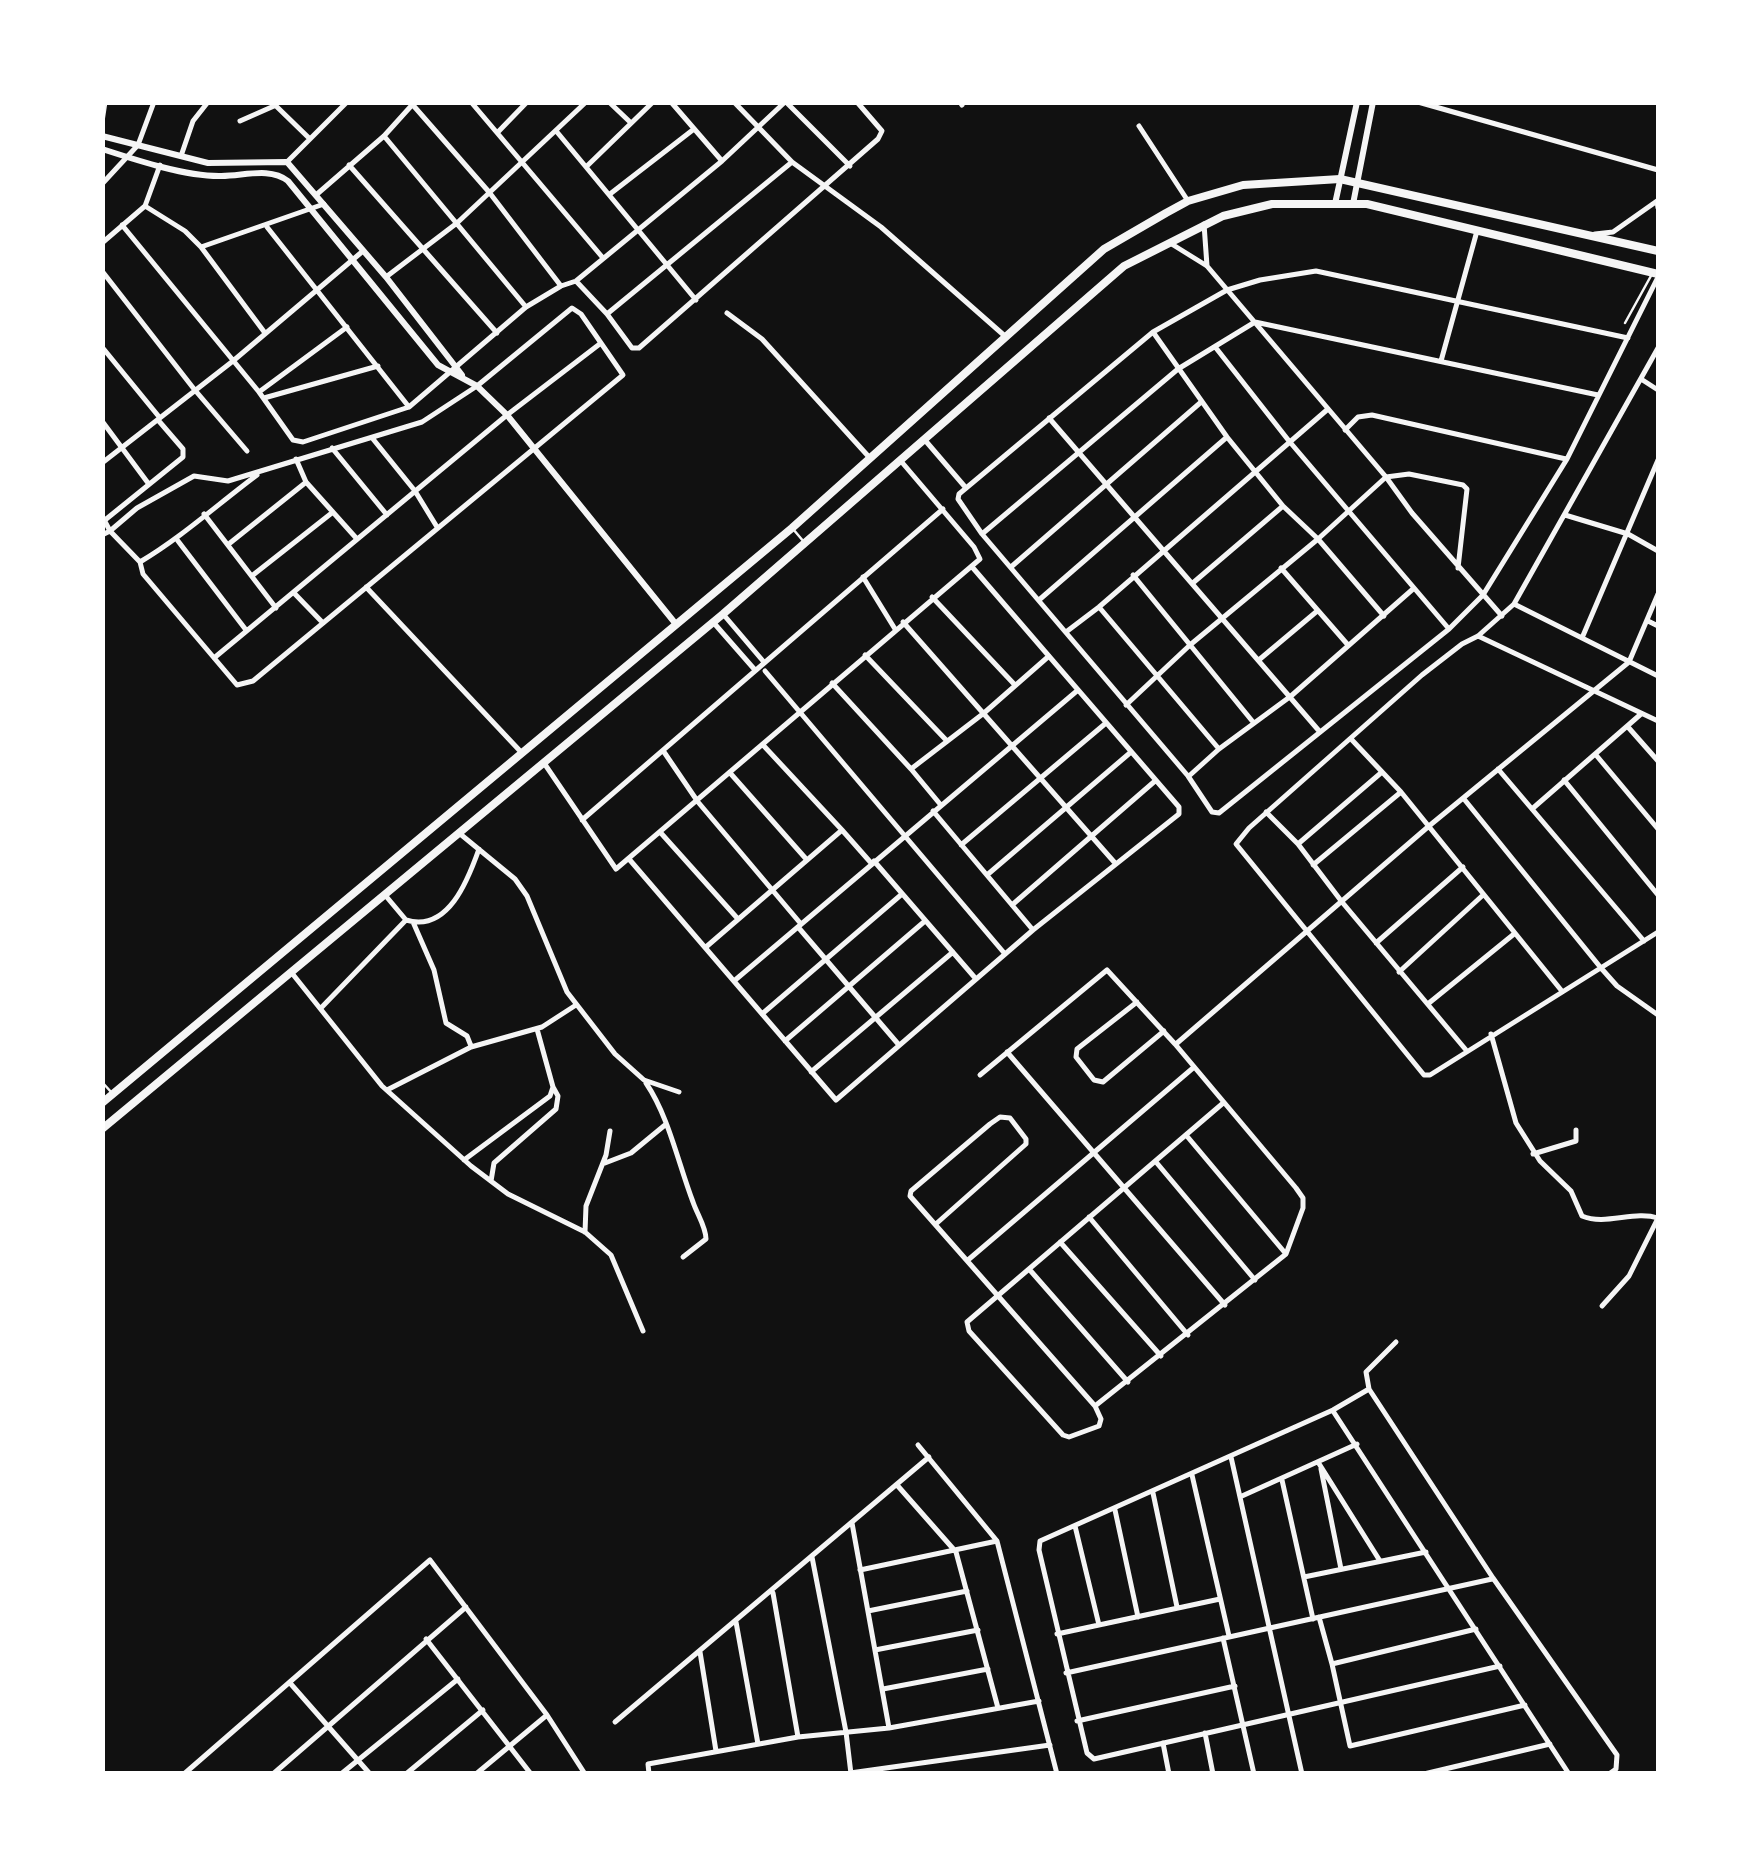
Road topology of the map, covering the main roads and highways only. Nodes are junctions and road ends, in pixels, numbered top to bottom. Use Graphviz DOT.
graph roads {
  1 [pos="1658,251"];
  2 [pos="1657,274"];
  3 [pos="102,1103"];
  4 [pos="102,1129"];
  1 -- 3 [label="highway"];
  2 -- 4 [label="highway"];
}
